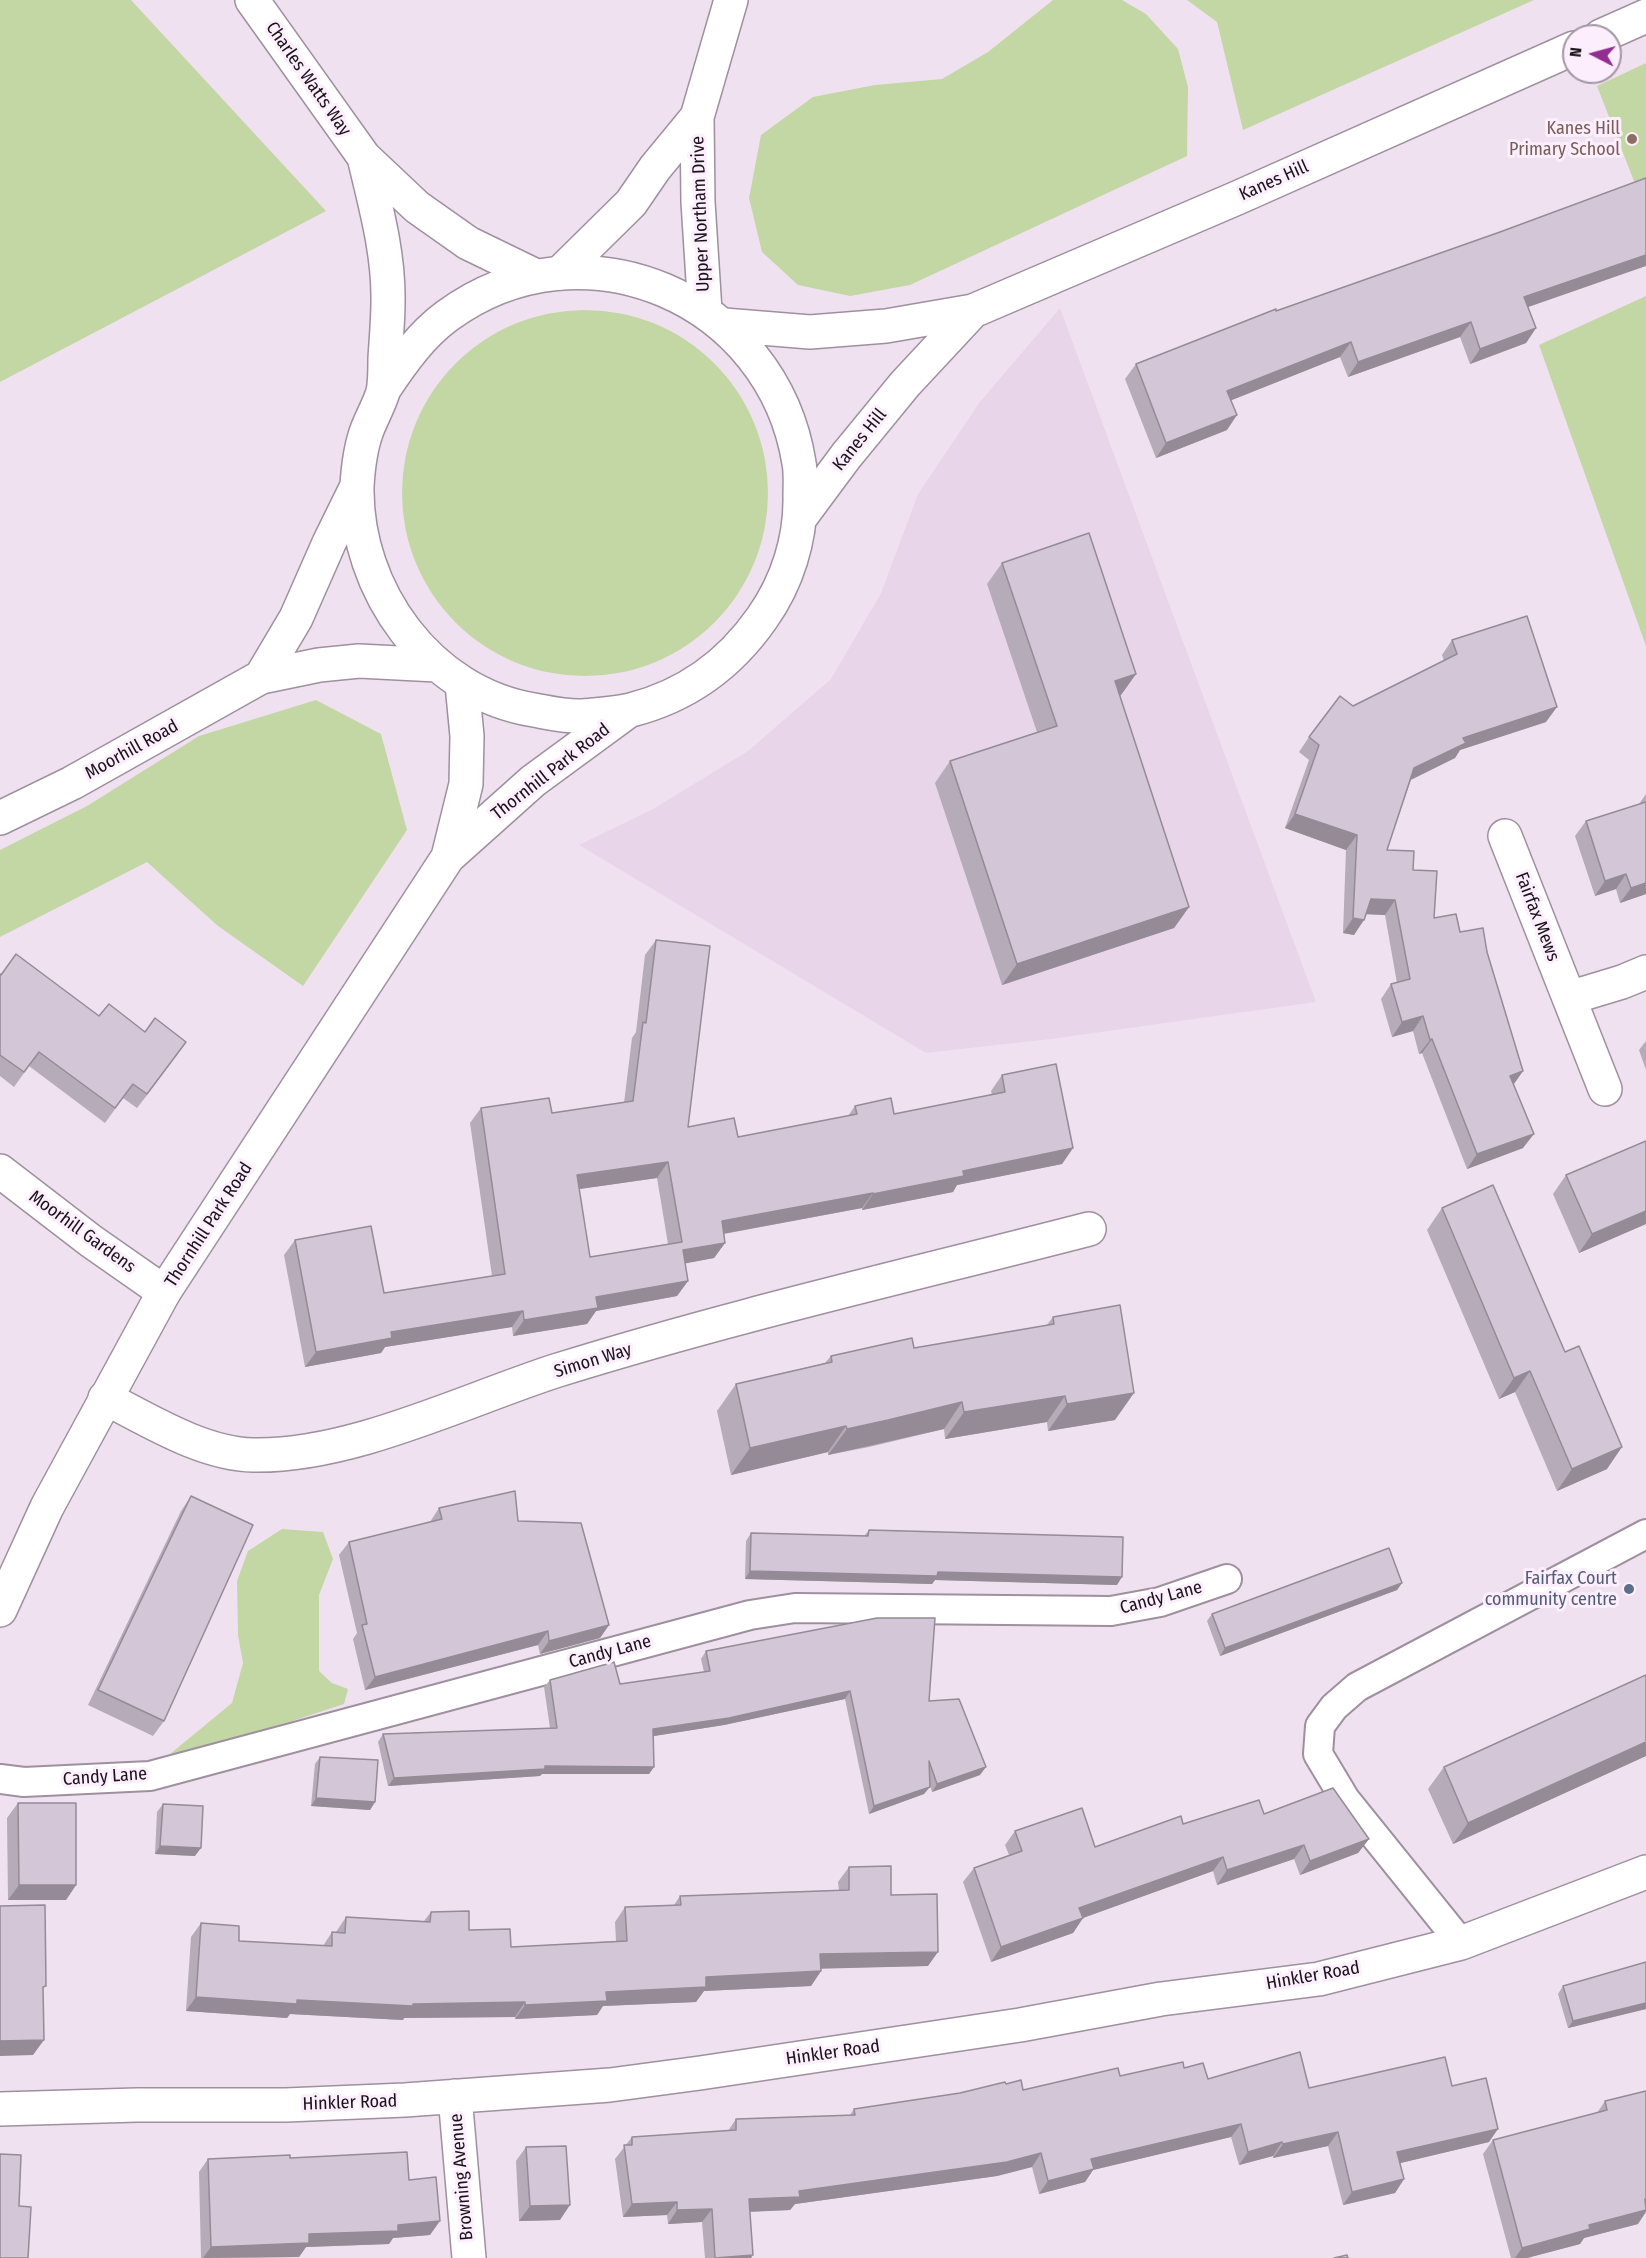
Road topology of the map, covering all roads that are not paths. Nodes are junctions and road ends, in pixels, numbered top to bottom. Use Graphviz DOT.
graph roads {
  1 [pos="252,0"];
  2 [pos="731,0"];
  3 [pos="1646,16"];
  4 [pos="1622,27"];
  5 [pos="1562,53"];
  6 [pos="697,117"];
  7 [pos="364,157"];
  8 [pos="548,274"];
  9 [pos="973,312"];
  10 [pos="714,318"];
  11 [pos="384,389"];
  12 [pos="357,485"];
  13 [pos="800,518"];
  14 [pos="450,674"];
  15 [pos="261,677"];
  16 [pos="628,711"];
  17 [pos="0,818"];
  18 [pos="1505,836"];
  19 [pos="448,857"];
  20 [pos="1646,972"];
  21 [pos="1569,998"];
  22 [pos="1605,1089"];
  23 [pos="0,1171"];
  24 [pos="1089,1229"];
  25 [pos="164,1292"];
  26 [pos="105,1398"];
  27 [pos="1646,1534"];
  28 [pos="1227,1578"];
  29 [pos="0,1610"];
  30 [pos="0,1779"];
  31 [pos="1646,1872"];
  32 [pos="1461,1943"];
  33 [pos="455,2096"];
  34 [pos="0,2109"];
  35 [pos="470,2258"];
  1 -- 7 [label="main road, Charles Watts Way"];
  2 -- 6 [label="main road, Upper Northam Drive"];
  3 -- 4 [label="main road"];
  5 -- 9 [label="main road, Kanes Hill"];
  6 -- 8 [label="main road, Upper Northam Drive"];
  6 -- 10 [label="main road, Upper Northam Drive"];
  7 -- 8 [label="main road, Charles Watts Way"];
  7 -- 11 [label="main road, Charles Watts Way"];
  8 -- 10 [label="main road"];
  8 -- 11 [label="main road"];
  9 -- 10 [label="main road, Kanes Hill"];
  9 -- 13 [label="main road, Kanes Hill"];
  10 -- 13 [label="main road"];
  11 -- 12 [label="main road"];
  12 -- 14 [label="main road"];
  12 -- 15 [label="main road, Moorhill Road"];
  13 -- 16 [label="main road"];
  14 -- 15 [label="main road, Moorhill Road"];
  14 -- 16 [label="main road"];
  14 -- 19 [label="main road, Thornhill Park Road"];
  15 -- 17 [label="main road, Moorhill Road"];
  16 -- 19 [label="main road, Thornhill Park Road"];
  18 -- 21 [label="main road, Fairfax Mews"];
  19 -- 25 [label="main road, Thornhill Park Road"];
  20 -- 21 [label="main road"];
  21 -- 22 [label="main road, Fairfax Mews"];
  23 -- 25 [label="main road, Moorhill Gardens"];
  24 -- 26 [label="main road, Simon Way"];
  25 -- 26 [label="main road, Thornhill Park Road"];
  26 -- 29 [label="main road, Thornhill Park Road"];
  27 -- 32 [label="lane"];
  28 -- 30 [label="lane, Candy Lane"];
  31 -- 32 [label="main road, Hinkler Road"];
  32 -- 33 [label="main road, Hinkler Road"];
  33 -- 34 [label="main road, Hinkler Road"];
  33 -- 35 [label="main road, Browning Avenue"];
}
